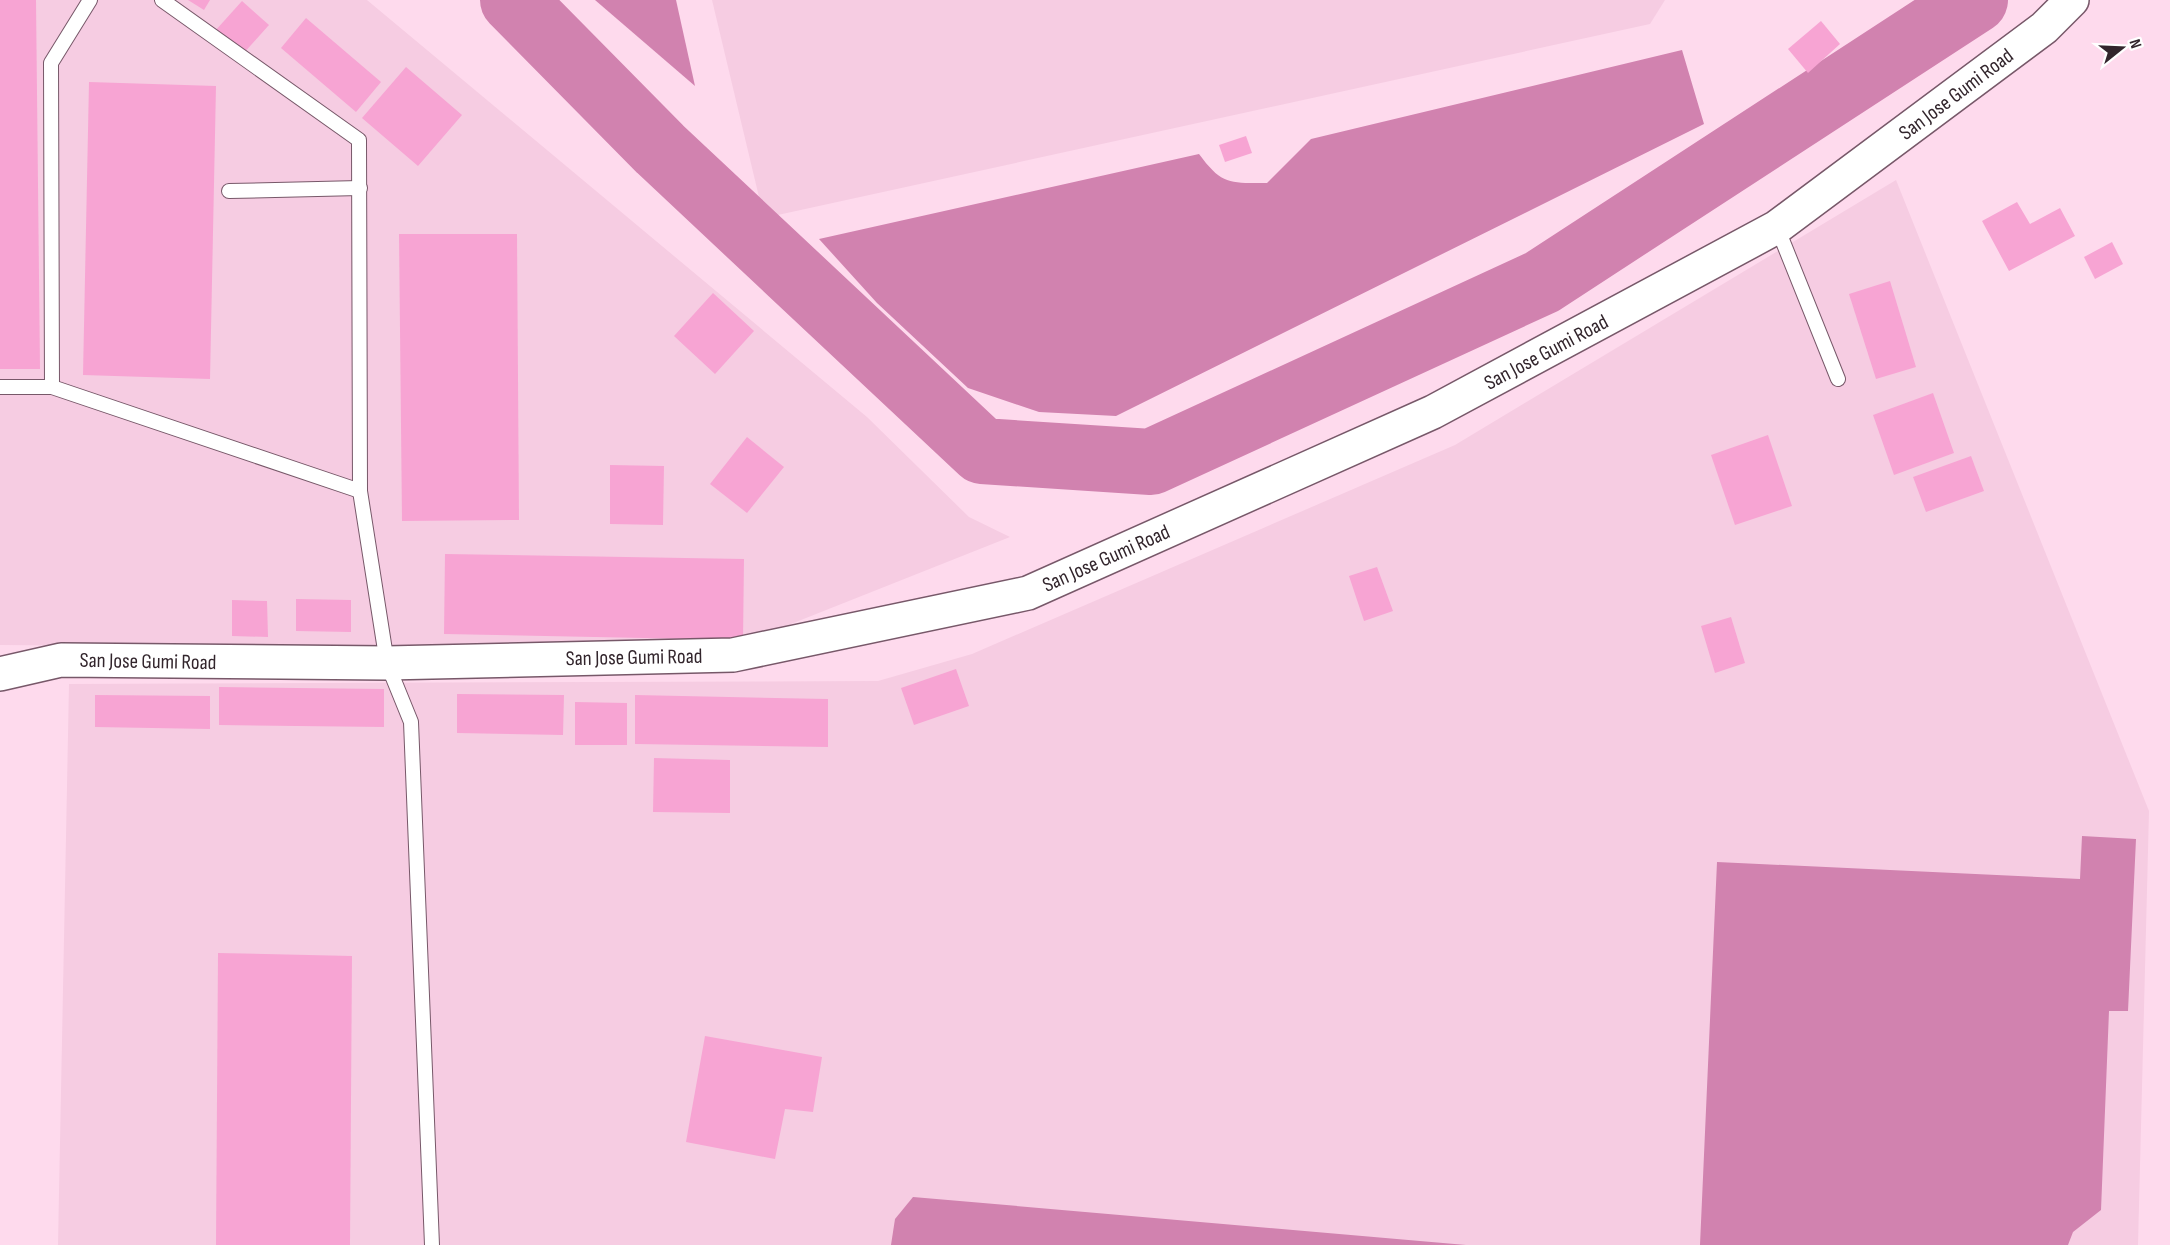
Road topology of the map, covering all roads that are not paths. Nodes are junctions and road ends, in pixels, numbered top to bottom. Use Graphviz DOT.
graph roads {
  1 [pos="90,0"];
  2 [pos="162,0"];
  3 [pos="2072,0"];
  4 [pos="360,188"];
  5 [pos="229,191"];
  6 [pos="1777,227"];
  7 [pos="1838,379"];
  8 [pos="0,387"];
  9 [pos="52,387"];
  10 [pos="360,491"];
  11 [pos="387,663"];
  12 [pos="0,674"];
  13 [pos="432,1245"];
  1 -- 9 [label="lane"];
  2 -- 4 [label="lane"];
  3 -- 6 [label="street, San Jose Gumi Road"];
  4 -- 5 [label="lane"];
  4 -- 10 [label="lane"];
  6 -- 7 [label="lane"];
  6 -- 11 [label="street, San Jose Gumi Road"];
  8 -- 9 [label="lane"];
  9 -- 10 [label="lane"];
  10 -- 11 [label="lane"];
  11 -- 12 [label="street, San Jose Gumi Road"];
  11 -- 13 [label="lane"];
}
